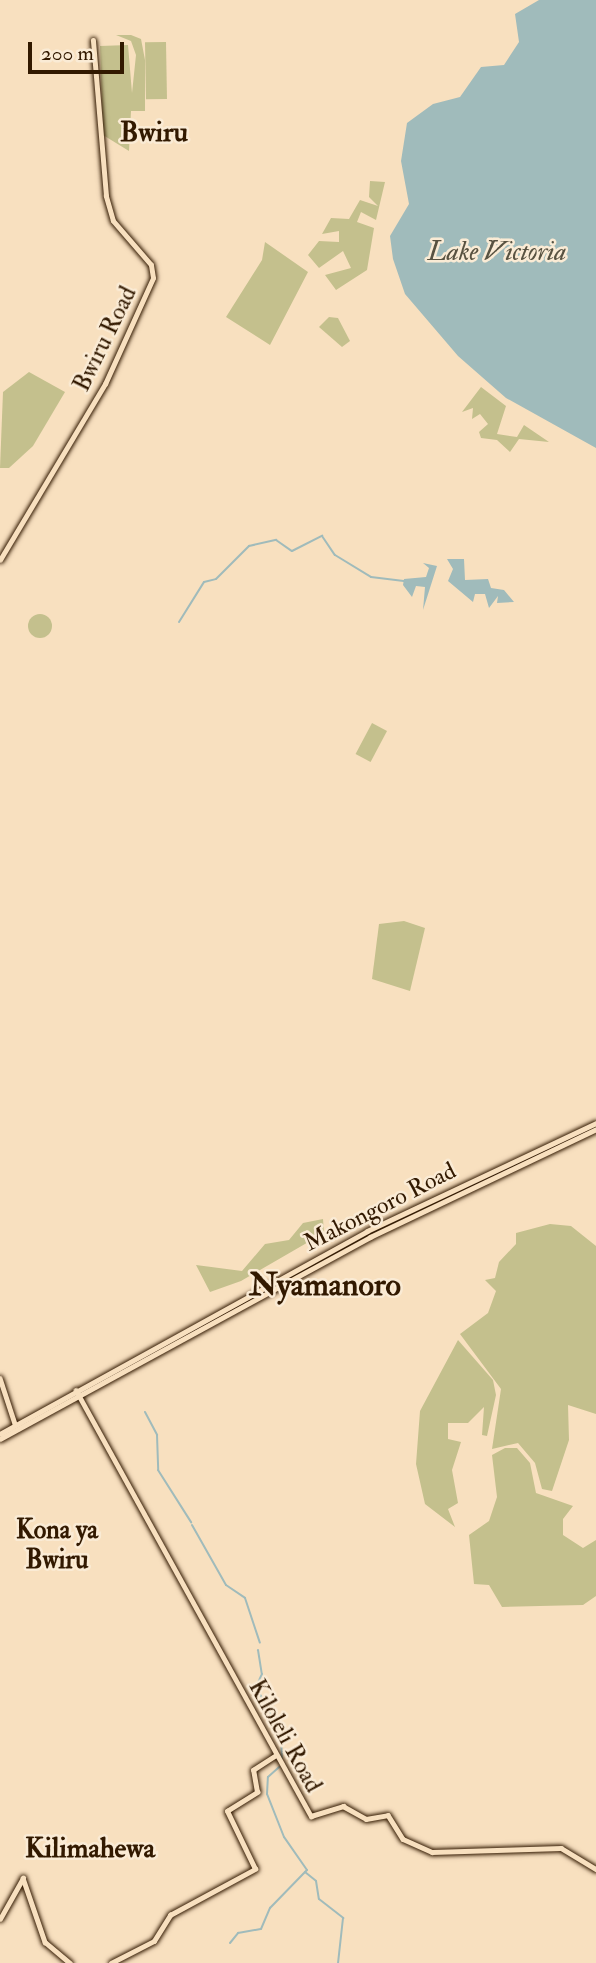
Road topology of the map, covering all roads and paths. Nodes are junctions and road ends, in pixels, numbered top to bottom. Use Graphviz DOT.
graph roads {
  1 [pos="93,41"];
  2 [pos="0,560"];
  3 [pos="596,1123"];
  4 [pos="596,1129"];
  5 [pos="566,1140"];
  6 [pos="0,1378"];
  7 [pos="78,1393"];
  8 [pos="11,1413"];
  9 [pos="24,1419"];
  10 [pos="16,1427"];
  11 [pos="9,1428"];
  12 [pos="0,1434"];
  13 [pos="0,1439"];
  14 [pos="276,1755"];
  15 [pos="596,1869"];
  16 [pos="0,1919"];
  17 [pos="71,1963"];
  18 [pos="111,1963"];
  1 -- 2 [label="main road, Bwiru Road"];
  3 -- 5 [label="main road, Makongoro Road"];
  4 -- 5 [label="main road, Makongoro Road"];
  5 -- 7 [label="main road, Makongoro Road"];
  6 -- 8 [label="main road"];
  7 -- 9 [label="main road, Makongoro Road"];
  7 -- 10 [label="main road, Makongoro Road"];
  7 -- 14 [label="main road, Kiloleli Road"];
  8 -- 9 [label="main road"];
  8 -- 10 [label="main road"];
  8 -- 11 [label="main road"];
  9 -- 10 [label="main road, Makongoro Road"];
  10 -- 11 [label="main road, Makongoro Road"];
  10 -- 13 [label="main road, Makongoro Road"];
  11 -- 12 [label="main road, Makongoro Road"];
  14 -- 15 [label="main road, Kiloleli Road"];
  14 -- 18 [label="main road"];
  16 -- 17 [label="main road"];
}
